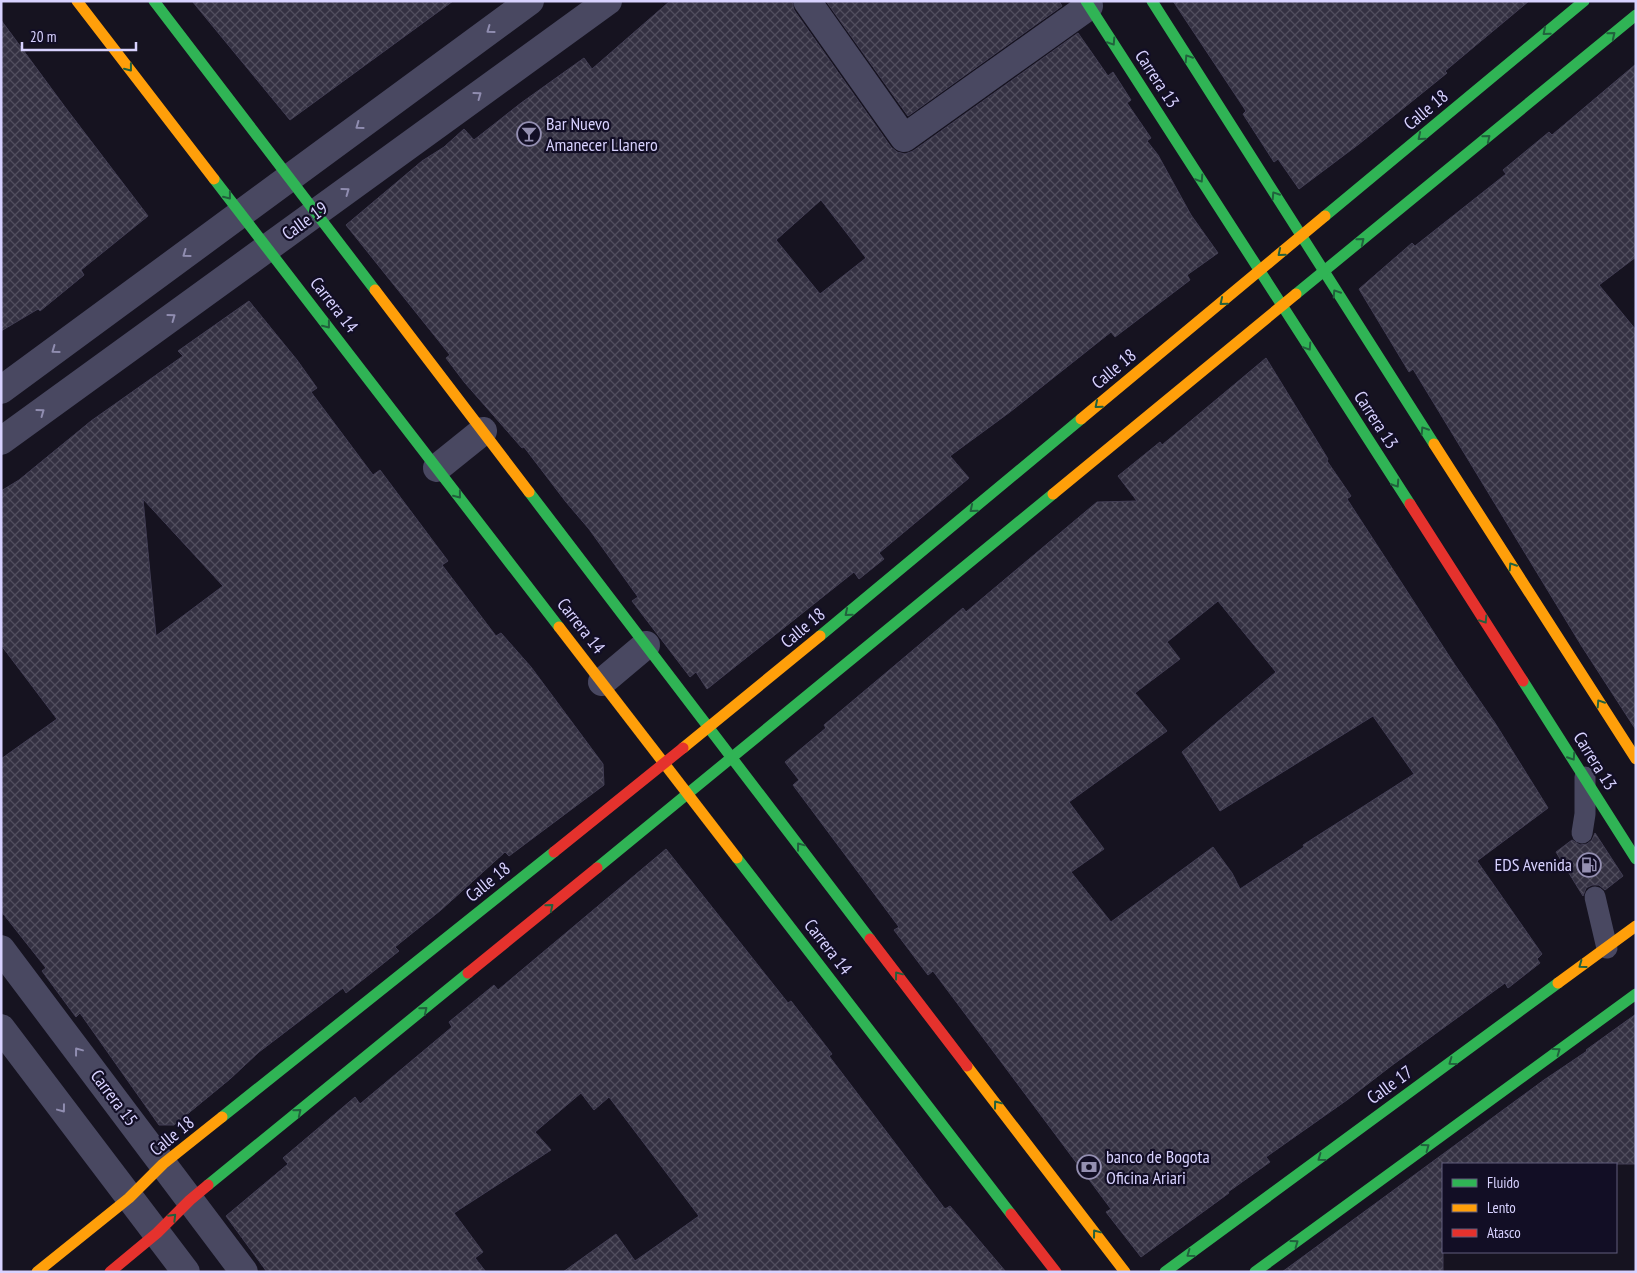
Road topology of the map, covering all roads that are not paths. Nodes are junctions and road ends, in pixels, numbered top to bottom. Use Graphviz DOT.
graph roads {
  1 [pos="78,1"];
  2 [pos="154,1"];
  3 [pos="530,1"];
  4 [pos="608,1"];
  5 [pos="807,1"];
  6 [pos="1152,1"];
  7 [pos="1584,1"];
  8 [pos="1087,4"];
  9 [pos="574,11"];
  10 [pos="1636,15"];
  11 [pos="289,178"];
  12 [pos="241,213"];
  13 [pos="316,213"];
  14 [pos="1302,236"];
  15 [pos="268,248"];
  16 [pos="1260,270"];
  17 [pos="1323,272"];
  18 [pos="1282,306"];
  19 [pos="1,390"];
  20 [pos="483,431"];
  21 [pos="1,441"];
  22 [pos="437,468"];
  23 [pos="646,645"];
  24 [pos="602,682"];
  25 [pos="709,728"];
  26 [pos="733,758"];
  27 [pos="1636,759"];
  28 [pos="665,764"];
  29 [pos="1585,777"];
  30 [pos="688,794"];
  31 [pos="1582,833"];
  32 [pos="1636,859"];
  33 [pos="1595,897"];
  34 [pos="1636,926"];
  35 [pos="1607,948"];
  36 [pos="1,949"];
  37 [pos="1636,994"];
  38 [pos="1,1028"];
  39 [pos="163,1164"];
  40 [pos="129,1198"];
  41 [pos="190,1200"];
  42 [pos="157,1233"];
  43 [pos="37,1272"];
  44 [pos="110,1272"];
  45 [pos="186,1272"];
  46 [pos="244,1272"];
  47 [pos="1056,1272"];
  48 [pos="1125,1272"];
  49 [pos="1165,1272"];
  50 [pos="1255,1272"];
  1 -- 12 [label="street, Carrera 14, one-way"];
  2 -- 11 [label="street"];
  3 -- 11 [label="street, one-way"];
  4 -- 9 [label="street, Calle 19"];
  5 -- 8 [label="street"];
  14 -- 6 [label="street, Carrera 13, one-way"];
  7 -- 14 [label="street, Calle 18, one-way"];
  8 -- 16 [label="street, Carrera 13, one-way"];
  13 -- 9 [label="street, Calle 19, one-way"];
  17 -- 10 [label="street, one-way"];
  11 -- 12 [label="street"];
  11 -- 13 [label="street"];
  12 -- 15 [label="street, Carrera 14"];
  12 -- 19 [label="street, one-way"];
  13 -- 15 [label="street, Calle 19"];
  13 -- 20 [label="street"];
  14 -- 16 [label="street, Calle 18, one-way"];
  14 -- 17 [label="street, Carrera 13"];
  21 -- 15 [label="street, Calle 19, one-way"];
  15 -- 22 [label="street, Carrera 14, one-way"];
  16 -- 18 [label="street, Carrera 13"];
  16 -- 25 [label="street, Calle 18, one-way"];
  17 -- 18 [label="street"];
  27 -- 17 [label="street, Carrera 13, one-way"];
  18 -- 26 [label="street"];
  18 -- 29 [label="street, Carrera 13, one-way"];
  20 -- 22 [label="street"];
  20 -- 23 [label="street"];
  22 -- 24 [label="street, Carrera 14, one-way"];
  23 -- 24 [label="street"];
  23 -- 25 [label="street"];
  24 -- 28 [label="street, Carrera 14"];
  25 -- 26 [label="street"];
  25 -- 28 [label="street, Calle 18"];
  26 -- 30 [label="street"];
  48 -- 26 [label="street, one-way"];
  28 -- 30 [label="street, Carrera 14"];
  28 -- 39 [label="street, Calle 18"];
  29 -- 31 [label="lane"];
  29 -- 32 [label="street, Carrera 13"];
  41 -- 30 [label="street, one-way"];
  30 -- 47 [label="street, Carrera 14"];
  33 -- 35 [label="lane"];
  34 -- 35 [label="street, Calle 17"];
  35 -- 49 [label="street, Calle 17, one-way"];
  39 -- 36 [label="street, Carrera 15, one-way"];
  50 -- 37 [label="street, one-way"];
  38 -- 40 [label="street, one-way"];
  39 -- 40 [label="street, Calle 18"];
  39 -- 41 [label="street, Carrera 15"];
  40 -- 42 [label="street"];
  40 -- 43 [label="street, Calle 18"];
  42 -- 41 [label="street, one-way"];
  41 -- 46 [label="street, Carrera 15"];
  42 -- 44 [label="street"];
  42 -- 45 [label="street"];
}
